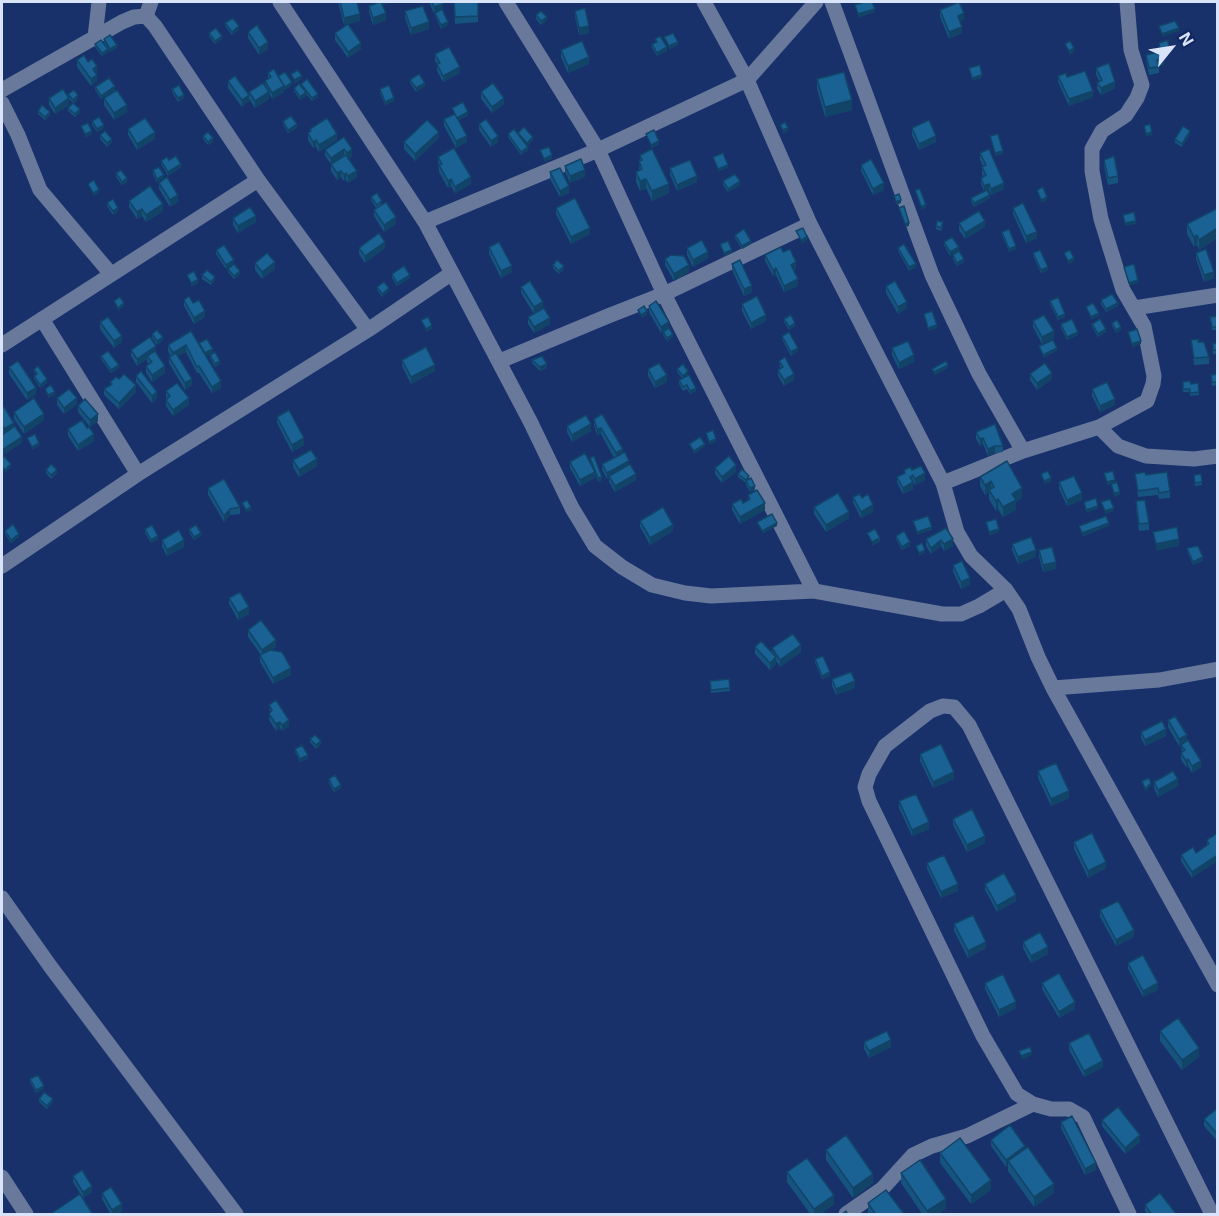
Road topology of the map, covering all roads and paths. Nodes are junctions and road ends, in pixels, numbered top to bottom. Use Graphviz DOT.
graph roads {
  1 [pos="99,2"];
  2 [pos="280,2"];
  3 [pos="506,2"];
  4 [pos="704,2"];
  5 [pos="816,2"];
  6 [pos="831,2"];
  7 [pos="1127,2"];
  8 [pos="148,9"];
  9 [pos="95,38"];
  10 [pos="747,80"];
  11 [pos="2,90"];
  12 [pos="2,103"];
  13 [pos="598,150"];
  14 [pos="258,180"];
  15 [pos="425,222"];
  16 [pos="810,224"];
  17 [pos="452,273"];
  18 [pos="111,274"];
  19 [pos="664,294"];
  20 [pos="1218,295"];
  21 [pos="1134,308"];
  22 [pos="42,319"];
  23 [pos="368,330"];
  24 [pos="2,345"];
  25 [pos="500,361"];
  26 [pos="1099,427"];
  27 [pos="1023,451"];
  28 [pos="1218,456"];
  29 [pos="138,474"];
  30 [pos="943,483"];
  31 [pos="2,566"];
  32 [pos="1006,590"];
  33 [pos="814,591"];
  34 [pos="1218,669"];
  35 [pos="1053,687"];
  36 [pos="2,898"];
  37 [pos="1218,985"];
  38 [pos="1033,1104"];
  39 [pos="2,1177"];
  40 [pos="26,1215"];
  41 [pos="236,1215"];
  42 [pos="846,1215"];
  43 [pos="1129,1215"];
  44 [pos="1212,1215"];
  1 -- 9 [label="street"];
  2 -- 15 [label="street"];
  3 -- 13 [label="street"];
  4 -- 10 [label="street"];
  5 -- 10 [label="street"];
  6 -- 27 [label="street"];
  7 -- 21 [label="street"];
  8 -- 9 [label="street"];
  8 -- 14 [label="street"];
  9 -- 11 [label="street"];
  10 -- 13 [label="street"];
  10 -- 16 [label="street"];
  12 -- 18 [label="street"];
  13 -- 15 [label="street"];
  13 -- 19 [label="street"];
  14 -- 18 [label="street"];
  14 -- 23 [label="street"];
  15 -- 17 [label="street"];
  16 -- 19 [label="street"];
  16 -- 30 [label="street"];
  17 -- 23 [label="street"];
  17 -- 25 [label="street"];
  18 -- 22 [label="street"];
  19 -- 25 [label="street"];
  19 -- 33 [label="street"];
  20 -- 21 [label="street"];
  21 -- 26 [label="street"];
  22 -- 24 [label="street"];
  22 -- 29 [label="street"];
  23 -- 29 [label="street"];
  25 -- 33 [label="street"];
  26 -- 27 [label="street"];
  26 -- 28 [label="street"];
  27 -- 30 [label="street"];
  29 -- 31 [label="street"];
  30 -- 32 [label="street"];
  32 -- 33 [label="street"];
  32 -- 35 [label="street"];
  34 -- 35 [label="street"];
  35 -- 37 [label="street"];
  36 -- 41 [label="street"];
  38 -- 42 [label="street"];
  38 -- 43 [label="street"];
  38 -- 44 [label="street"];
  39 -- 40 [label="street"];
}
